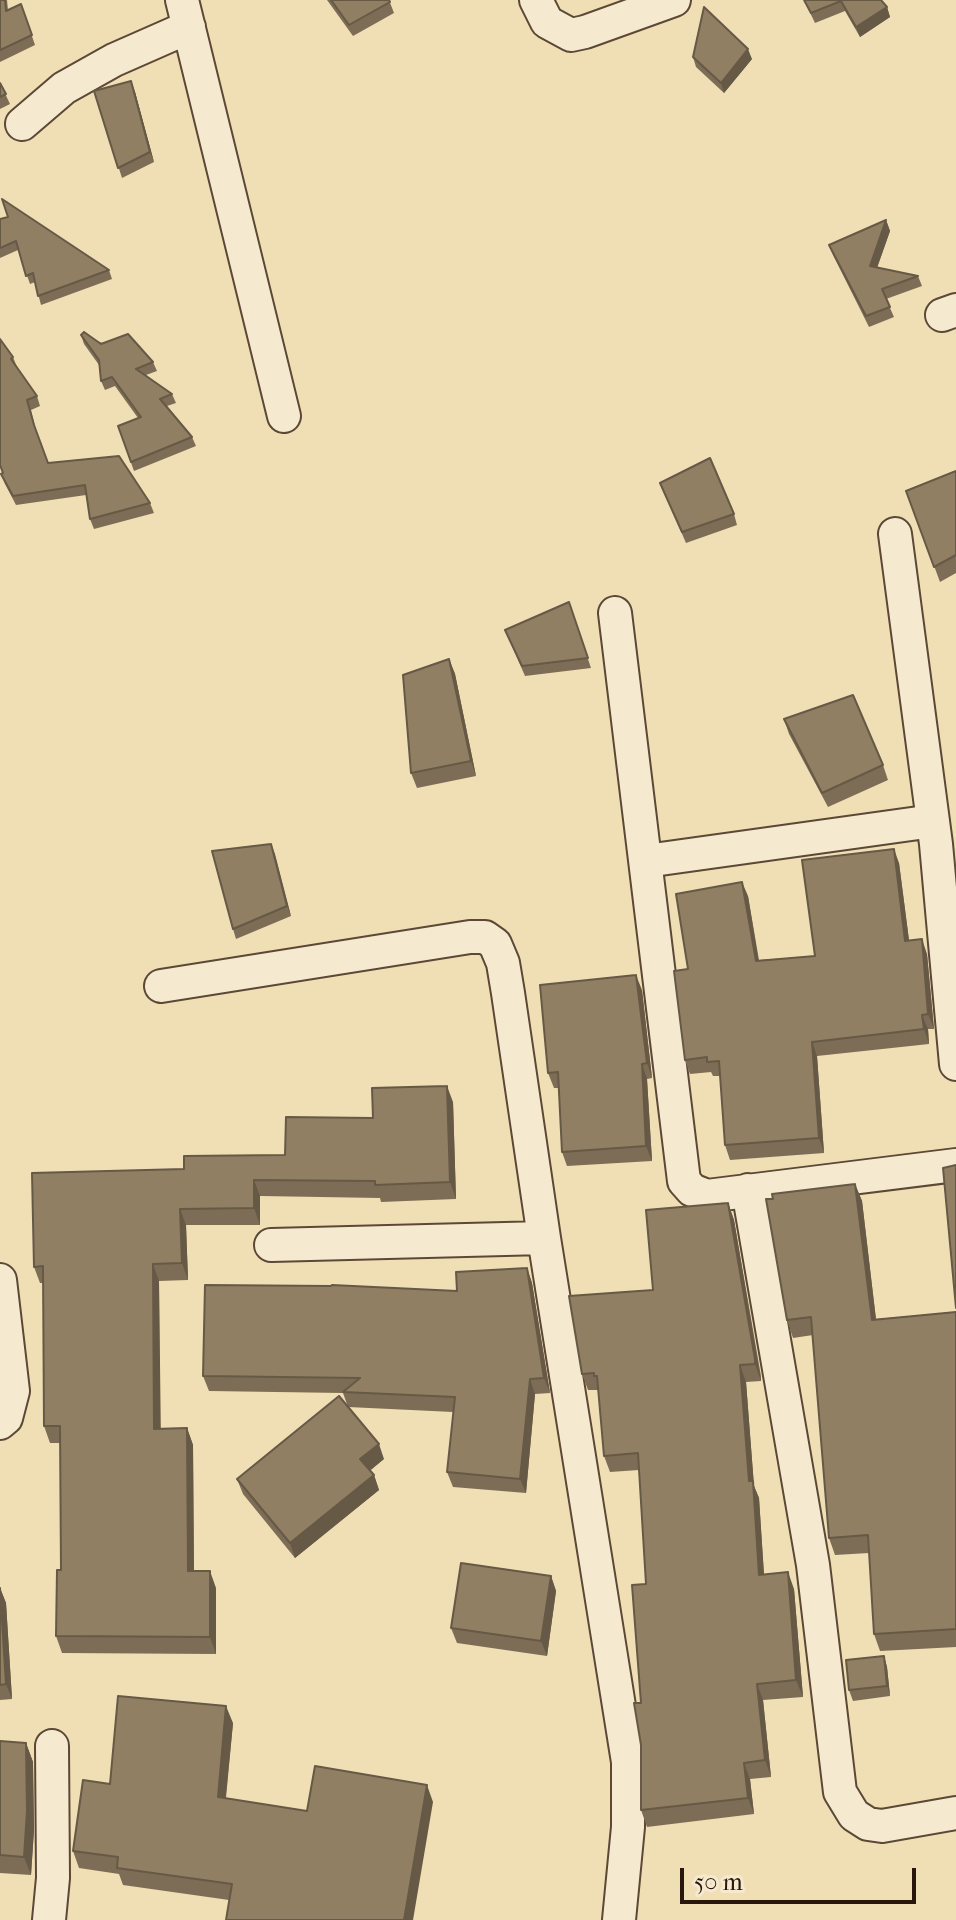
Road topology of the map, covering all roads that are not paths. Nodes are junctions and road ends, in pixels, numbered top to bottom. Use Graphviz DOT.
graph roads {
  1 [pos="536,0"];
  2 [pos="674,0"];
  3 [pos="186,14"];
  4 [pos="22,124"];
  5 [pos="284,416"];
  6 [pos="895,534"];
  7 [pos="615,613"];
  8 [pos="933,821"];
  9 [pos="646,861"];
  10 [pos="161,986"];
  11 [pos="956,1064"];
  12 [pos="956,1165"];
  13 [pos="748,1190"];
  14 [pos="544,1238"];
  15 [pos="271,1245"];
  16 [pos="0,1280"];
  17 [pos="0,1423"];
  18 [pos="52,1746"];
  19 [pos="956,1813"];
  20 [pos="49,1920"];
  21 [pos="619,1920"];
  1 -- 2 [label="street"];
  3 -- 4 [label="street"];
  3 -- 5 [label="street"];
  6 -- 8 [label="street"];
  7 -- 9 [label="street"];
  8 -- 9 [label="street"];
  8 -- 11 [label="street"];
  9 -- 13 [label="street"];
  10 -- 14 [label="street"];
  12 -- 13 [label="street"];
  13 -- 19 [label="street"];
  14 -- 15 [label="street"];
  14 -- 21 [label="street"];
  16 -- 17 [label="street"];
  18 -- 20 [label="street"];
}
